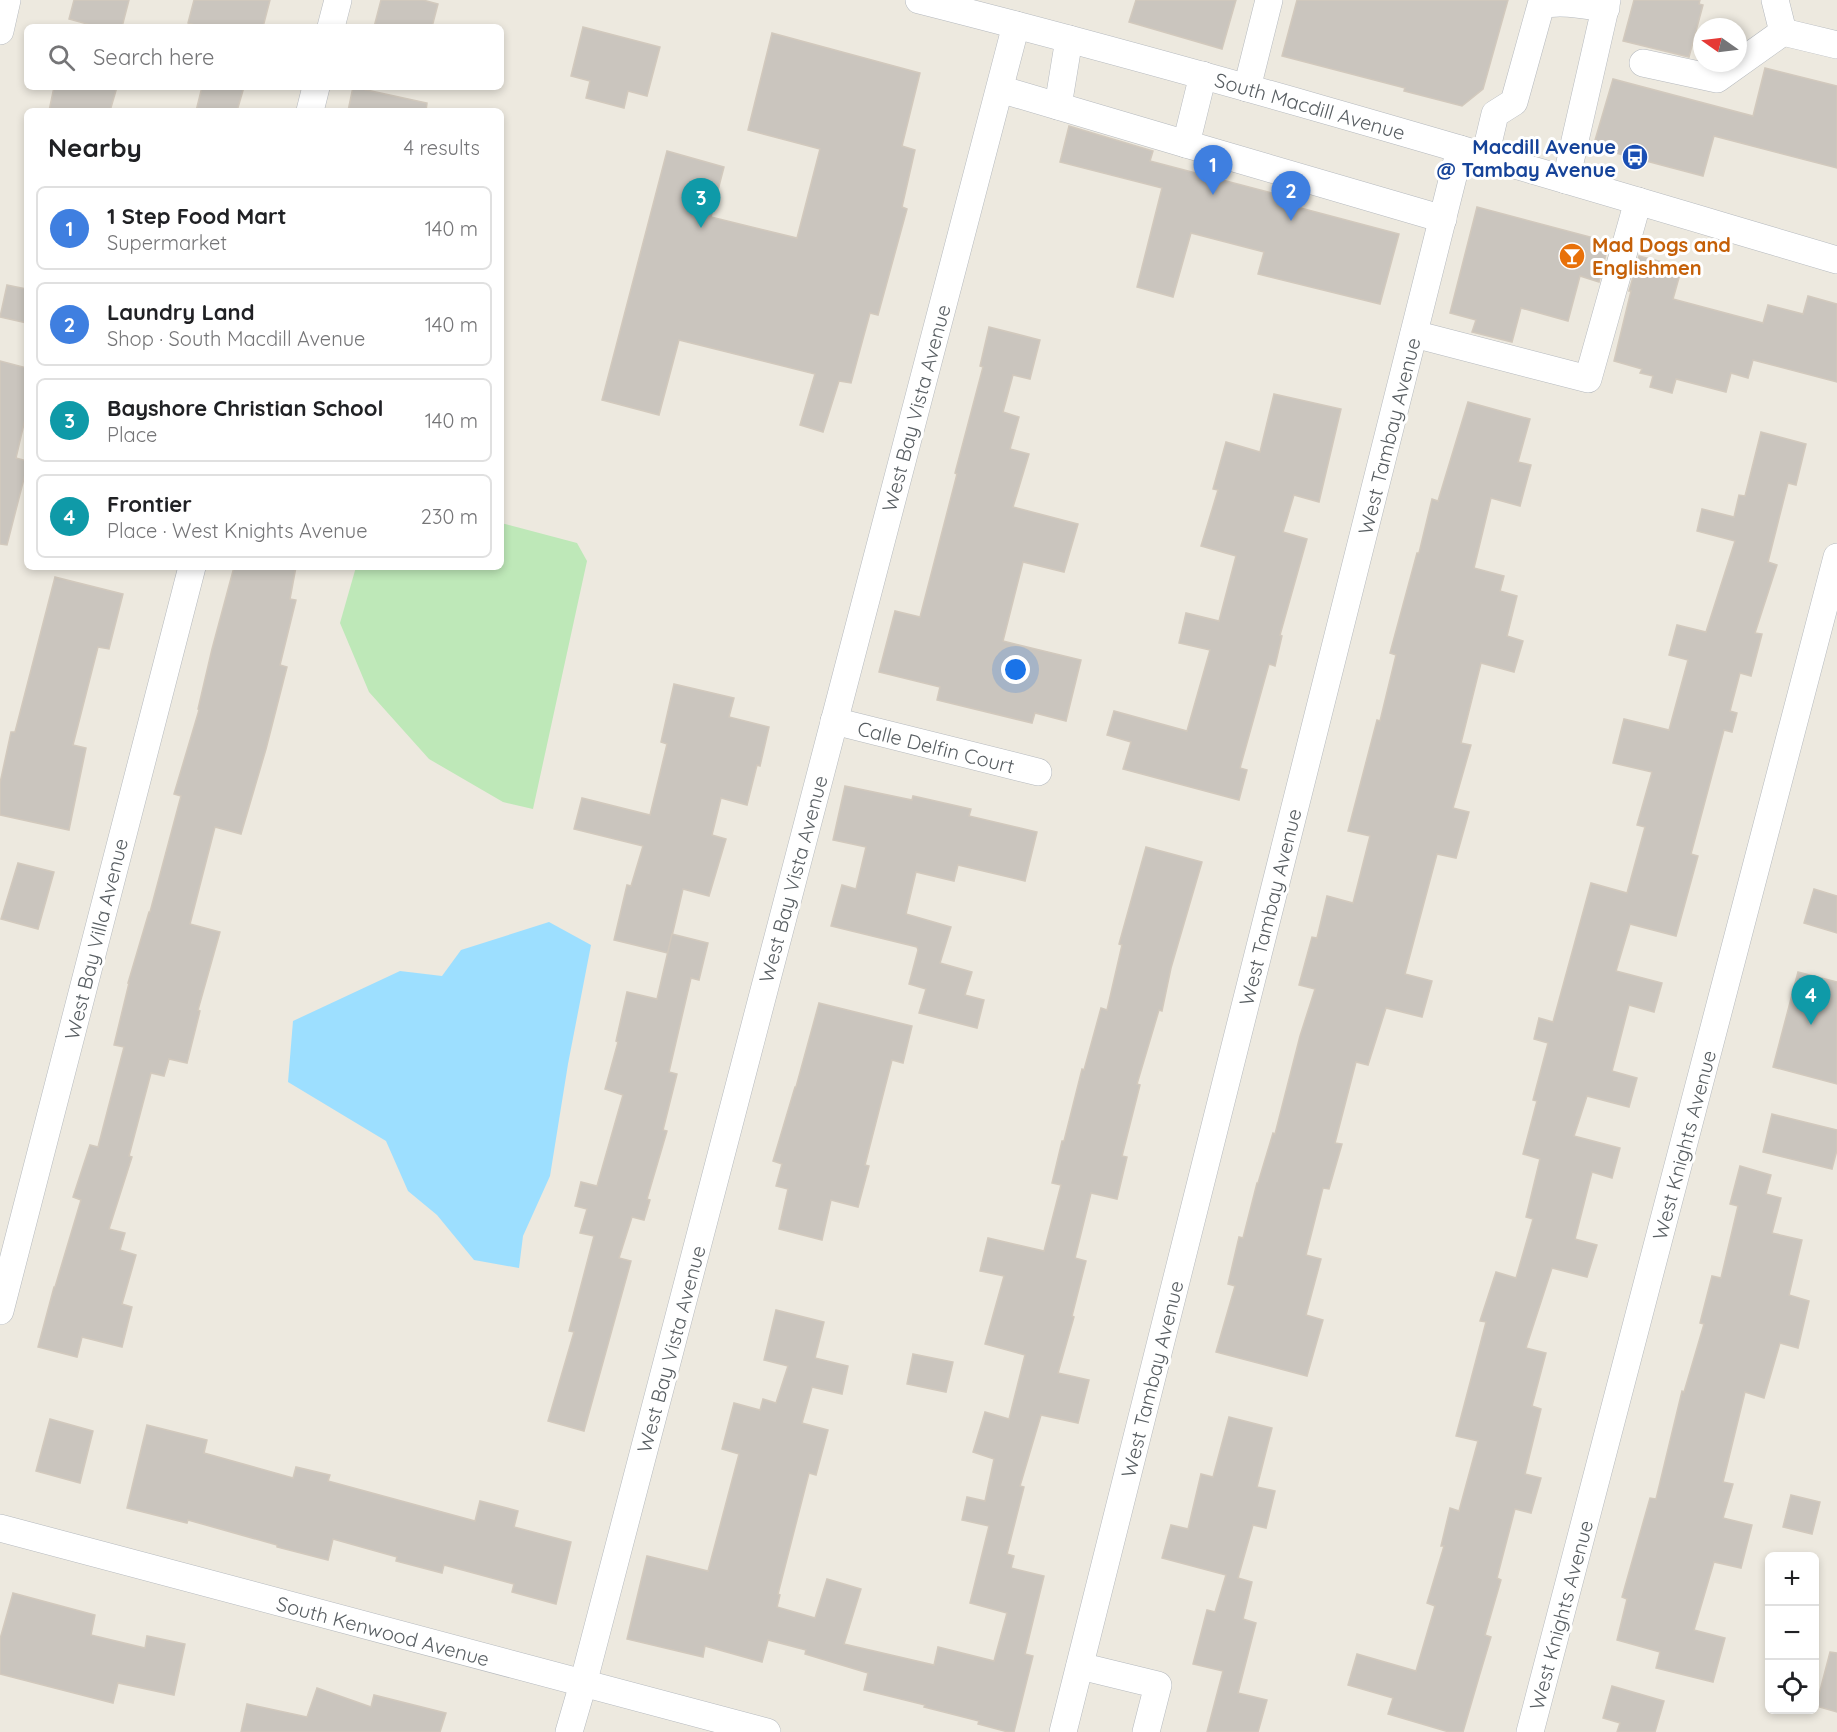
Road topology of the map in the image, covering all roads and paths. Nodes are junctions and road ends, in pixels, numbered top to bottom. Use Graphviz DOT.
graph roads {
  1 [pos="7,0"];
  2 [pos="338,0"];
  3 [pos="919,0"];
  4 [pos="1269,0"];
  5 [pos="1775,0"];
  6 [pos="1607,4"];
  7 [pos="957,5"];
  8 [pos="332,24"];
  9 [pos="1016,25"];
  10 [pos="0,31"];
  11 [pos="1783,32"];
  12 [pos="1069,39"];
  13 [pos="1837,45"];
  14 [pos="1643,63"];
  15 [pos="1203,75"];
  16 [pos="999,88"];
  17 [pos="1247,88"];
  18 [pos="315,90"];
  19 [pos="1058,106"];
  20 [pos="311,108"];
  21 [pos="1186,144"];
  22 [pos="1473,152"];
  23 [pos="1566,180"];
  24 [pos="1638,201"];
  25 [pos="1443,219"];
  26 [pos="1837,260"];
  27 [pos="1414,334"];
  28 [pos="1837,557"];
  29 [pos="191,570"];
  30 [pos="834,721"];
  31 [pos="1038,772"];
  32 [pos="0,1311"];
  33 [pos="0,1528"];
  34 [pos="1080,1666"];
  35 [pos="583,1684"];
  36 [pos="569,1732"];
  37 [pos="767,1732"];
  38 [pos="1063,1732"];
  39 [pos="1146,1732"];
  40 [pos="1530,1732"];
  1 -- 10 [label="street"];
  2 -- 8 [label="street"];
  3 -- 7 [label="street, South Macdill Avenue"];
  4 -- 17 [label="street"];
  5 -- 11 [label="street"];
  6 -- 22 [label="street, West Tambay Avenue"];
  6 -- 23 [label="street"];
  7 -- 9 [label="street, South Macdill Avenue"];
  9 -- 12 [label="street, South Macdill Avenue"];
  9 -- 16 [label="street, West Bay Vista Avenue"];
  11 -- 13 [label="street"];
  11 -- 14 [label="street"];
  12 -- 15 [label="street, South Macdill Avenue"];
  12 -- 19 [label="street"];
  15 -- 17 [label="street, South Macdill Avenue"];
  15 -- 21 [label="street"];
  16 -- 19 [label="street"];
  16 -- 30 [label="street, West Bay Vista Avenue"];
  17 -- 22 [label="street, South Macdill Avenue"];
  18 -- 20 [label="street"];
  19 -- 21 [label="street"];
  21 -- 25 [label="street"];
  22 -- 23 [label="street, South Macdill Avenue"];
  22 -- 25 [label="street, West Tambay Avenue"];
  23 -- 24 [label="street, South Macdill Avenue"];
  24 -- 26 [label="street, South Macdill Avenue"];
  24 -- 27 [label="street"];
  25 -- 27 [label="street, West Tambay Avenue"];
  27 -- 34 [label="street, West Tambay Avenue"];
  28 -- 40 [label="street, West Knights Avenue"];
  29 -- 32 [label="street, West Bay Villa Avenue"];
  30 -- 31 [label="street, Calle Delfin Court"];
  30 -- 35 [label="street, West Bay Vista Avenue"];
  33 -- 35 [label="street, South Kenwood Avenue"];
  34 -- 38 [label="street, West Tambay Avenue"];
  34 -- 39 [label="street"];
  35 -- 36 [label="street, West Bay Vista Avenue"];
  35 -- 37 [label="street, South Kenwood Avenue"];
}
